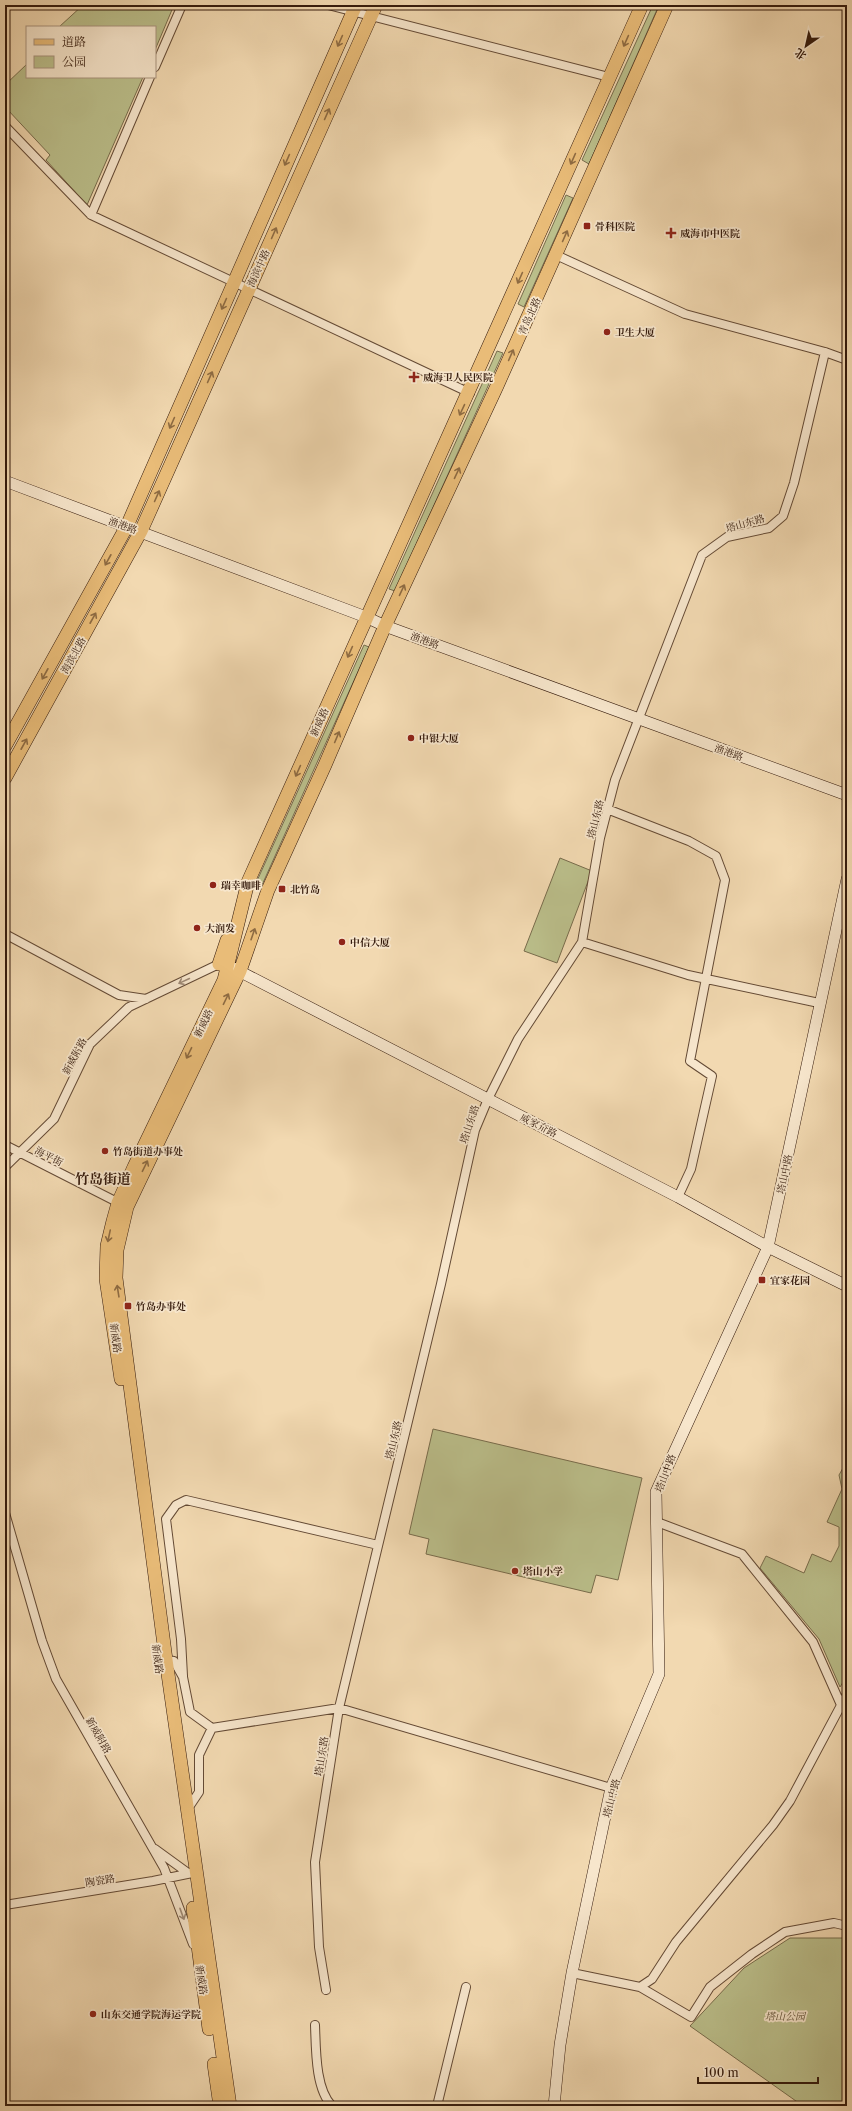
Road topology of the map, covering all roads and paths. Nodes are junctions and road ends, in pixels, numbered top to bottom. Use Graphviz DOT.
graph roads {
  1 [pos="182,5"];
  2 [pos="328,5"];
  3 [pos="376,5"];
  4 [pos="642,5"];
  5 [pos="667,5"];
  6 [pos="354,9"];
  7 [pos="371,17"];
  8 [pos="156,65"];
  9 [pos="610,77"];
  10 [pos="150,78"];
  11 [pos="5,126"];
  12 [pos="91,215"];
  13 [pos="556,255"];
  14 [pos="233,283"];
  15 [pos="248,290"];
  16 [pos="825,352"];
  17 [pos="847,360"];
  18 [pos="470,393"];
  19 [pos="5,481"];
  20 [pos="127,526"];
  21 [pos="141,531"];
  22 [pos="366,617"];
  23 [pos="385,626"];
  24 [pos="639,718"];
  25 [pos="5,746"];
  26 [pos="6,775"];
  27 [pos="847,795"];
  28 [pos="607,809"];
  29 [pos="847,879"];
  30 [pos="5,934"];
  31 [pos="582,942"];
  32 [pos="229,967"];
  33 [pos="706,978"];
  34 [pos="146,999"];
  35 [pos="819,1003"];
  36 [pos="488,1099"];
  37 [pos="5,1145"];
  38 [pos="21,1153"];
  39 [pos="5,1167"];
  40 [pos="678,1197"];
  41 [pos="123,1205"];
  42 [pos="768,1247"];
  43 [pos="847,1286"];
  44 [pos="5,1513"];
  45 [pos="657,1522"];
  46 [pos="378,1545"];
  47 [pos="166,1660"];
  48 [pos="183,1677"];
  49 [pos="847,1694"];
  50 [pos="841,1705"];
  51 [pos="338,1708"];
  52 [pos="212,1728"];
  53 [pos="612,1788"];
  54 [pos="187,1810"];
  55 [pos="151,1846"];
  56 [pos="192,1872"];
  57 [pos="169,1878"];
  58 [pos="5,1905"];
  59 [pos="847,1926"];
  60 [pos="198,1958"];
  61 [pos="572,1973"];
  62 [pos="466,1987"];
  63 [pos="640,1987"];
  64 [pos="326,1990"];
  65 [pos="315,2025"];
  66 [pos="220,2106"];
  67 [pos="230,2106"];
  68 [pos="332,2106"];
  69 [pos="437,2106"];
  70 [pos="554,2106"];
  1 -- 8 [label="street"];
  2 -- 6 [label="street"];
  3 -- 7 [label="main road, 海滨中路"];
  4 -- 9 [label="main road, one-way"];
  13 -- 5 [label="main road, 青岛北路, one-way"];
  6 -- 7 [label="street"];
  6 -- 14 [label="main road, 海滨中路, one-way"];
  7 -- 9 [label="street"];
  15 -- 7 [label="main road, 海滨中路, one-way"];
  9 -- 18 [label="main road, one-way"];
  10 -- 12 [label="street"];
  11 -- 12 [label="street"];
  12 -- 14 [label="street"];
  13 -- 16 [label="street"];
  23 -- 13 [label="main road, 青岛北路, one-way"];
  14 -- 15 [label="street"];
  14 -- 20 [label="main road, 海滨中路, one-way"];
  15 -- 18 [label="street"];
  21 -- 15 [label="main road, 海滨中路, one-way"];
  16 -- 17 [label="street"];
  16 -- 24 [label="street, 塔山东路"];
  18 -- 22 [label="main road, one-way"];
  19 -- 20 [label="street, 渔港路"];
  20 -- 21 [label="street, 渔港路"];
  20 -- 25 [label="main road, 海滨北路, one-way"];
  21 -- 22 [label="street, 渔港路"];
  26 -- 21 [label="main road, 海滨北路, one-way"];
  22 -- 23 [label="street, 渔港路"];
  22 -- 32 [label="main road, 新威路, one-way"];
  23 -- 24 [label="street, 渔港路"];
  32 -- 23 [label="main road, 新威路, one-way"];
  24 -- 27 [label="street, 渔港路"];
  24 -- 28 [label="street, 塔山东路"];
  28 -- 31 [label="street, 塔山东路"];
  28 -- 33 [label="street"];
  29 -- 35 [label="street, 塔山中路"];
  30 -- 34 [label="street"];
  31 -- 33 [label="street"];
  31 -- 36 [label="street, 塔山东路"];
  32 -- 34 [label="street, 新威附路, one-way"];
  32 -- 36 [label="street, 威家夼路"];
  32 -- 41 [label="main road, 新威路"];
  33 -- 35 [label="street"];
  33 -- 40 [label="street"];
  34 -- 38 [label="street, 新威附路"];
  35 -- 42 [label="street, 塔山中路"];
  36 -- 40 [label="street, 威家夼路"];
  36 -- 46 [label="street, 塔山东路"];
  37 -- 38 [label="street, 海平街"];
  38 -- 39 [label="street, 新威附路"];
  38 -- 41 [label="street, 海平街"];
  40 -- 42 [label="street, 威家夼路"];
  47 -- 41 [label="main road, 新威路, one-way"];
  41 -- 56 [label="main road, 新威路, one-way"];
  42 -- 43 [label="street, 威家夼路"];
  42 -- 45 [label="street, 塔山中路"];
  44 -- 55 [label="street, 新威附路"];
  45 -- 50 [label="street"];
  45 -- 53 [label="street, 塔山中路"];
  46 -- 48 [label="street"];
  46 -- 51 [label="street, 塔山东路"];
  47 -- 48 [label="street"];
  47 -- 54 [label="main road, 新威路"];
  48 -- 52 [label="street"];
  49 -- 50 [label="street"];
  50 -- 63 [label="street"];
  51 -- 52 [label="street"];
  51 -- 53 [label="street"];
  51 -- 64 [label="street, 塔山东路"];
  52 -- 54 [label="street"];
  53 -- 61 [label="street, 塔山中路"];
  54 -- 56 [label="main road, 新威路"];
  55 -- 56 [label="street"];
  55 -- 57 [label="street, 新威附路"];
  56 -- 57 [label="street, 陶瓷路"];
  56 -- 60 [label="main road, 新威路"];
  56 -- 67 [label="main road, 新威路"];
  57 -- 58 [label="street, 陶瓷路"];
  57 -- 60 [label="street, 新威附路, one-way"];
  59 -- 63 [label="street"];
  60 -- 66 [label="main road, 新威路"];
  61 -- 63 [label="street"];
  61 -- 70 [label="street, 塔山中路"];
  62 -- 69 [label="street"];
  65 -- 68 [label="street"];
}
